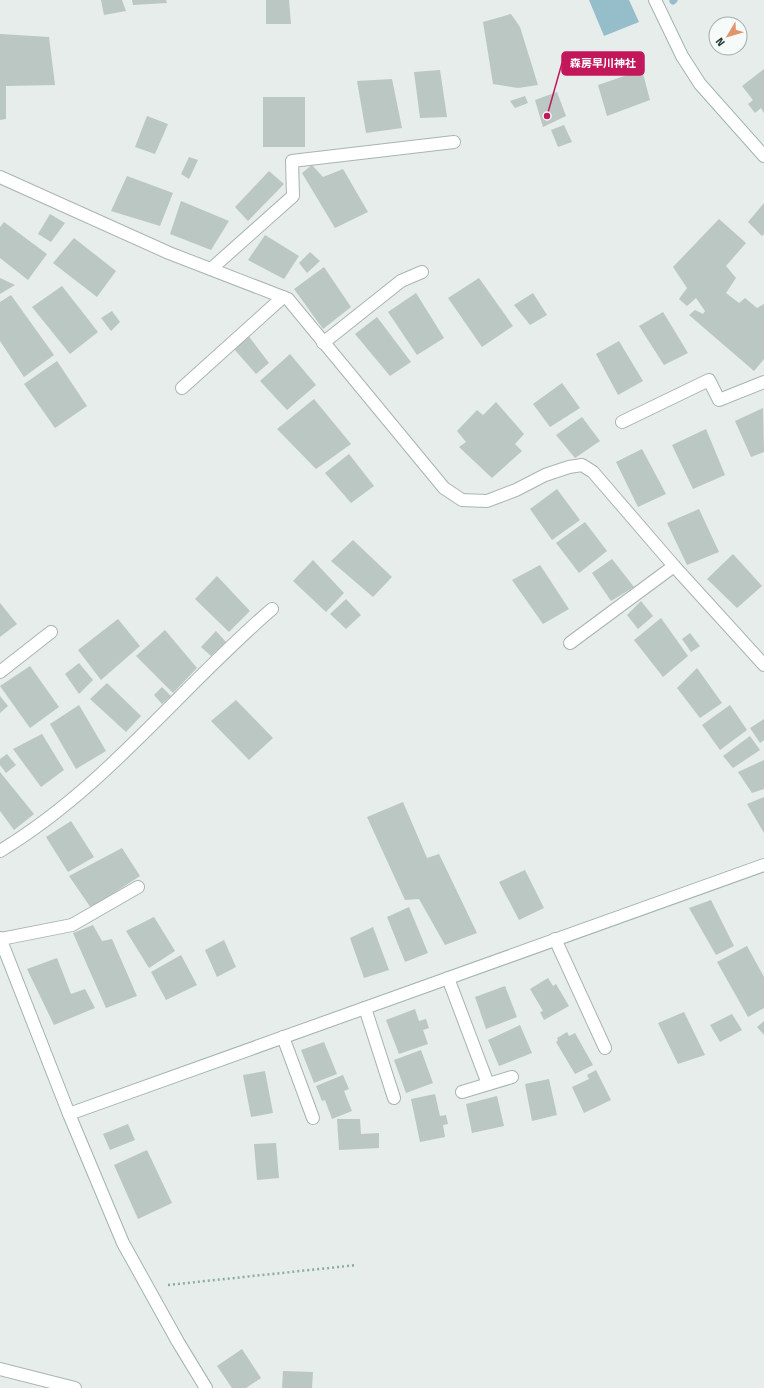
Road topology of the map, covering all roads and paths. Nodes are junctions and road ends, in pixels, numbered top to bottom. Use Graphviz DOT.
graph roads {
  1 [pos="655,0"];
  2 [pos="454,142"];
  3 [pos="764,156"];
  4 [pos="0,177"];
  5 [pos="211,269"];
  6 [pos="422,272"];
  7 [pos="282,296"];
  8 [pos="323,343"];
  9 [pos="764,382"];
  10 [pos="182,388"];
  11 [pos="622,422"];
  12 [pos="674,566"];
  13 [pos="272,609"];
  14 [pos="51,632"];
  15 [pos="570,643"];
  16 [pos="764,665"];
  17 [pos="0,672"];
  18 [pos="0,851"];
  19 [pos="764,864"];
  20 [pos="138,886"];
  21 [pos="0,938"];
  22 [pos="555,939"];
  23 [pos="448,978"];
  24 [pos="364,1008"];
  25 [pos="283,1037"];
  26 [pos="605,1048"];
  27 [pos="512,1077"];
  28 [pos="488,1084"];
  29 [pos="462,1092"];
  30 [pos="394,1098"];
  31 [pos="69,1114"];
  32 [pos="313,1118"];
  33 [pos="357,1265"];
  34 [pos="147,1288"];
  35 [pos="0,1369"];
  36 [pos="75,1388"];
  37 [pos="206,1388"];
  1 -- 3 [label="street"];
  2 -- 5 [label="street"];
  4 -- 5 [label="street"];
  5 -- 7 [label="street"];
  6 -- 8 [label="street"];
  7 -- 8 [label="street"];
  7 -- 10 [label="street"];
  8 -- 12 [label="street"];
  9 -- 11 [label="street"];
  12 -- 15 [label="street"];
  12 -- 16 [label="street"];
  13 -- 18 [label="street"];
  14 -- 17 [label="street"];
  19 -- 22 [label="street"];
  20 -- 21 [label="street"];
  21 -- 31 [label="street"];
  22 -- 23 [label="street"];
  22 -- 26 [label="street"];
  23 -- 24 [label="street"];
  23 -- 28 [label="street"];
  24 -- 25 [label="street"];
  24 -- 30 [label="street"];
  25 -- 31 [label="street"];
  25 -- 32 [label="street"];
  27 -- 28 [label="street"];
  28 -- 29 [label="street"];
  31 -- 34 [label="street"];
  33 -- 34 [label="path"];
  34 -- 37 [label="street"];
  35 -- 36 [label="street"];
}
